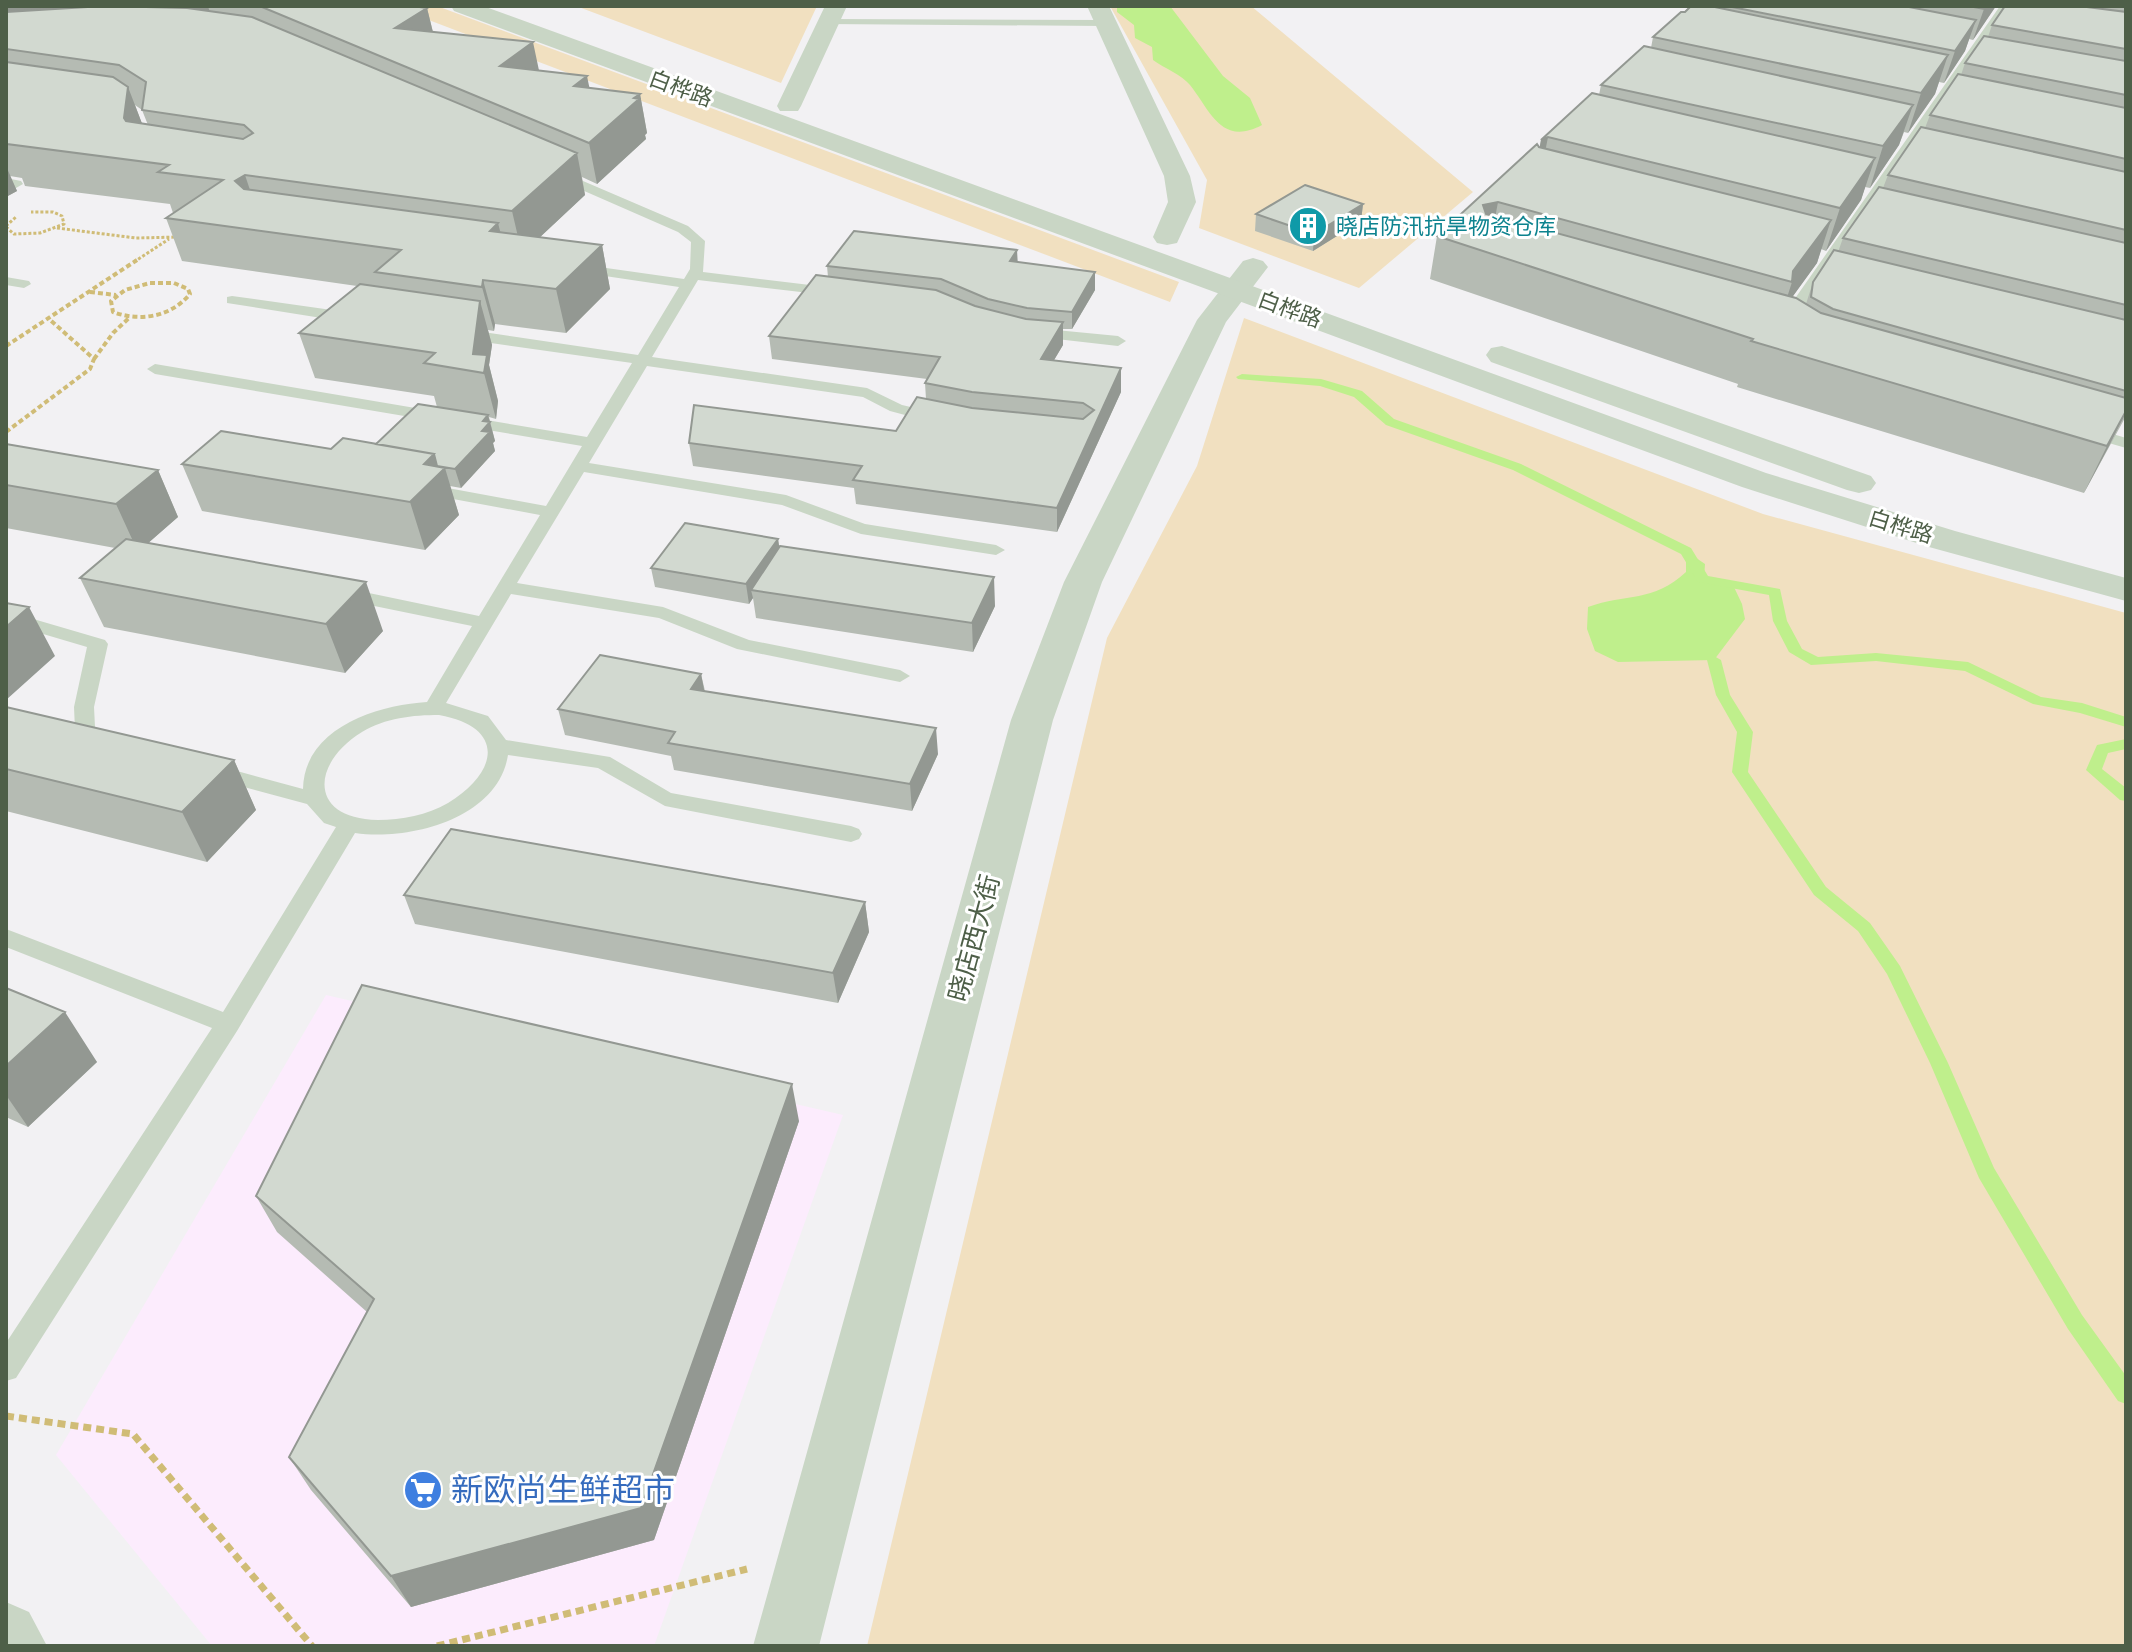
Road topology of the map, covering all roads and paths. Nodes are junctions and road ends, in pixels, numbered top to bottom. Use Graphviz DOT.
graph roads {
  1 [pos="462,6"];
  2 [pos="508,6"];
  3 [pos="2006,6"];
  4 [pos="833,14"];
  5 [pos="1102,14"];
  6 [pos="789,106"];
  7 [pos="542,167"];
  8 [pos="32,212"];
  9 [pos="6,227"];
  10 [pos="57,228"];
  11 [pos="14,234"];
  12 [pos="6,237"];
  13 [pos="182,237"];
  14 [pos="1167,237"];
  15 [pos="169,239"];
  16 [pos="565,267"];
  17 [pos="1257,278"];
  18 [pos="690,279"];
  19 [pos="6,281"];
  20 [pos="24,284"];
  21 [pos="89,291"];
  22 [pos="849,294"];
  23 [pos="117,296"];
  24 [pos="232,300"];
  25 [pos="130,317"];
  26 [pos="48,318"];
  27 [pos="374,321"];
  28 [pos="1021,331"];
  29 [pos="453,333"];
  30 [pos="1787,338"];
  31 [pos="1118,341"];
  32 [pos="1470,344"];
  33 [pos="6,346"];
  34 [pos="94,359"];
  35 [pos="642,360"];
  36 [pos="155,369"];
  37 [pos="959,421"];
  38 [pos="2066,425"];
  39 [pos="6,432"];
  40 [pos="592,443"];
  41 [pos="2126,443"];
  42 [pos="579,466"];
  43 [pos="413,487"];
  44 [pos="551,512"];
  45 [pos="996,550"];
  46 [pos="2126,561"];
  47 [pos="505,587"];
  48 [pos="318,588"];
  49 [pos="2126,590"];
  50 [pos="6,617"];
  51 [pos="484,623"];
  52 [pos="900,676"];
  53 [pos="433,708"];
  54 [pos="497,746"];
  55 [pos="130,749"];
  56 [pos="192,766"];
  57 [pos="314,799"];
  58 [pos="349,824"];
  59 [pos="412,825"];
  60 [pos="458,833"];
  61 [pos="851,834"];
  62 [pos="6,938"];
  63 [pos="228,1024"];
  64 [pos="6,1368"];
  65 [pos="6,1416"];
  66 [pos="810,1554"];
  67 [pos="6,1635"];
  68 [pos="14,1646"];
  69 [pos="312,1646"];
  70 [pos="437,1646"];
  71 [pos="786,1646"];
  1 -- 17 [label="street, 白桦路"];
  2 -- 6 [label="street, 白桦路"];
  3 -- 30 [label="lane"];
  4 -- 5 [label="lane"];
  4 -- 6 [label="street"];
  5 -- 14 [label="street"];
  6 -- 14 [label="street, 白桦路"];
  7 -- 18 [label="lane"];
  8 -- 10 [label="path"];
  9 -- 11 [label="path"];
  10 -- 11 [label="path"];
  10 -- 15 [label="path"];
  11 -- 12 [label="path"];
  13 -- 15 [label="path"];
  14 -- 17 [label="street, 白桦路"];
  15 -- 21 [label="path"];
  16 -- 18 [label="lane"];
  17 -- 49 [label="street, 白桦路"];
  17 -- 66 [label="street, 晓店西大街"];
  18 -- 22 [label="lane"];
  18 -- 35 [label="lane"];
  19 -- 20 [label="lane"];
  21 -- 23 [label="path"];
  21 -- 26 [label="path"];
  23 -- 25 [label="path"];
  23 -- 25 [label="path"];
  24 -- 27 [label="lane"];
  25 -- 34 [label="path"];
  26 -- 33 [label="path"];
  26 -- 34 [label="path"];
  28 -- 31 [label="lane"];
  29 -- 35 [label="lane"];
  32 -- 46 [label="street, 白桦路"];
  34 -- 39 [label="path"];
  35 -- 37 [label="lane"];
  35 -- 40 [label="lane"];
  36 -- 40 [label="lane"];
  38 -- 41 [label="lane"];
  40 -- 42 [label="lane"];
  42 -- 44 [label="lane"];
  42 -- 45 [label="lane"];
  43 -- 44 [label="lane"];
  44 -- 47 [label="lane"];
  47 -- 51 [label="lane"];
  47 -- 52 [label="lane"];
  48 -- 51 [label="lane"];
  50 -- 55 [label="lane"];
  51 -- 53 [label="lane"];
  53 -- 54 [label="lane"];
  53 -- 57 [label="lane"];
  54 -- 59 [label="lane"];
  54 -- 61 [label="lane"];
  56 -- 57 [label="lane"];
  57 -- 58 [label="lane"];
  58 -- 59 [label="lane"];
  58 -- 63 [label="lane"];
  59 -- 60 [label="lane"];
  62 -- 63 [label="lane"];
  63 -- 64 [label="lane"];
  65 -- 69 [label="path"];
  66 -- 70 [label="path"];
  66 -- 71 [label="street, 晓店西大街"];
  67 -- 68 [label="street"];
}
